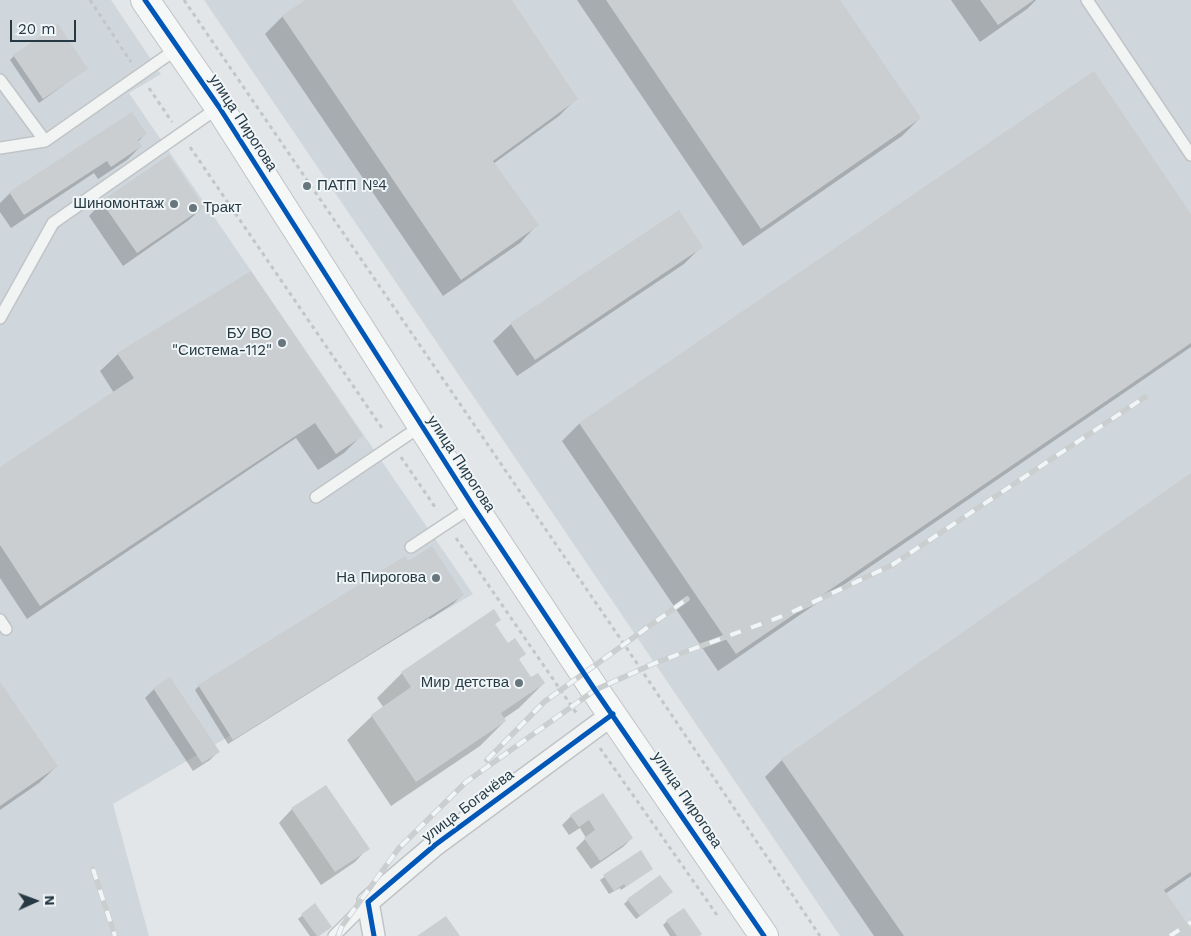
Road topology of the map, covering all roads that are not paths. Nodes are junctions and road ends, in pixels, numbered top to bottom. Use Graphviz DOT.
graph roads {
  1 [pos="146,0"];
  2 [pos="1087,0"];
  3 [pos="179,48"];
  4 [pos="0,80"];
  5 [pos="219,107"];
  6 [pos="45,140"];
  7 [pos="0,148"];
  8 [pos="1191,154"];
  9 [pos="0,318"];
  10 [pos="421,426"];
  11 [pos="316,497"];
  12 [pos="473,506"];
  13 [pos="411,547"];
  14 [pos="613,714"];
  15 [pos="368,902"];
  16 [pos="334,936"];
  17 [pos="374,936"];
  18 [pos="764,936"];
  1 -- 3 [label="street, улица Пирогова"];
  2 -- 8 [label="lane"];
  3 -- 5 [label="street, улица Пирогова"];
  3 -- 6 [label="lane"];
  4 -- 6 [label="lane"];
  5 -- 9 [label="lane"];
  5 -- 10 [label="street, улица Пирогова"];
  6 -- 7 [label="lane"];
  10 -- 11 [label="lane"];
  10 -- 12 [label="street, улица Пирогова"];
  12 -- 13 [label="lane"];
  12 -- 14 [label="street, улица Пирогова"];
  14 -- 15 [label="street, улица Богачёва"];
  14 -- 18 [label="street, улица Пирогова"];
  15 -- 16 [label="lane"];
  15 -- 17 [label="street"];
}
